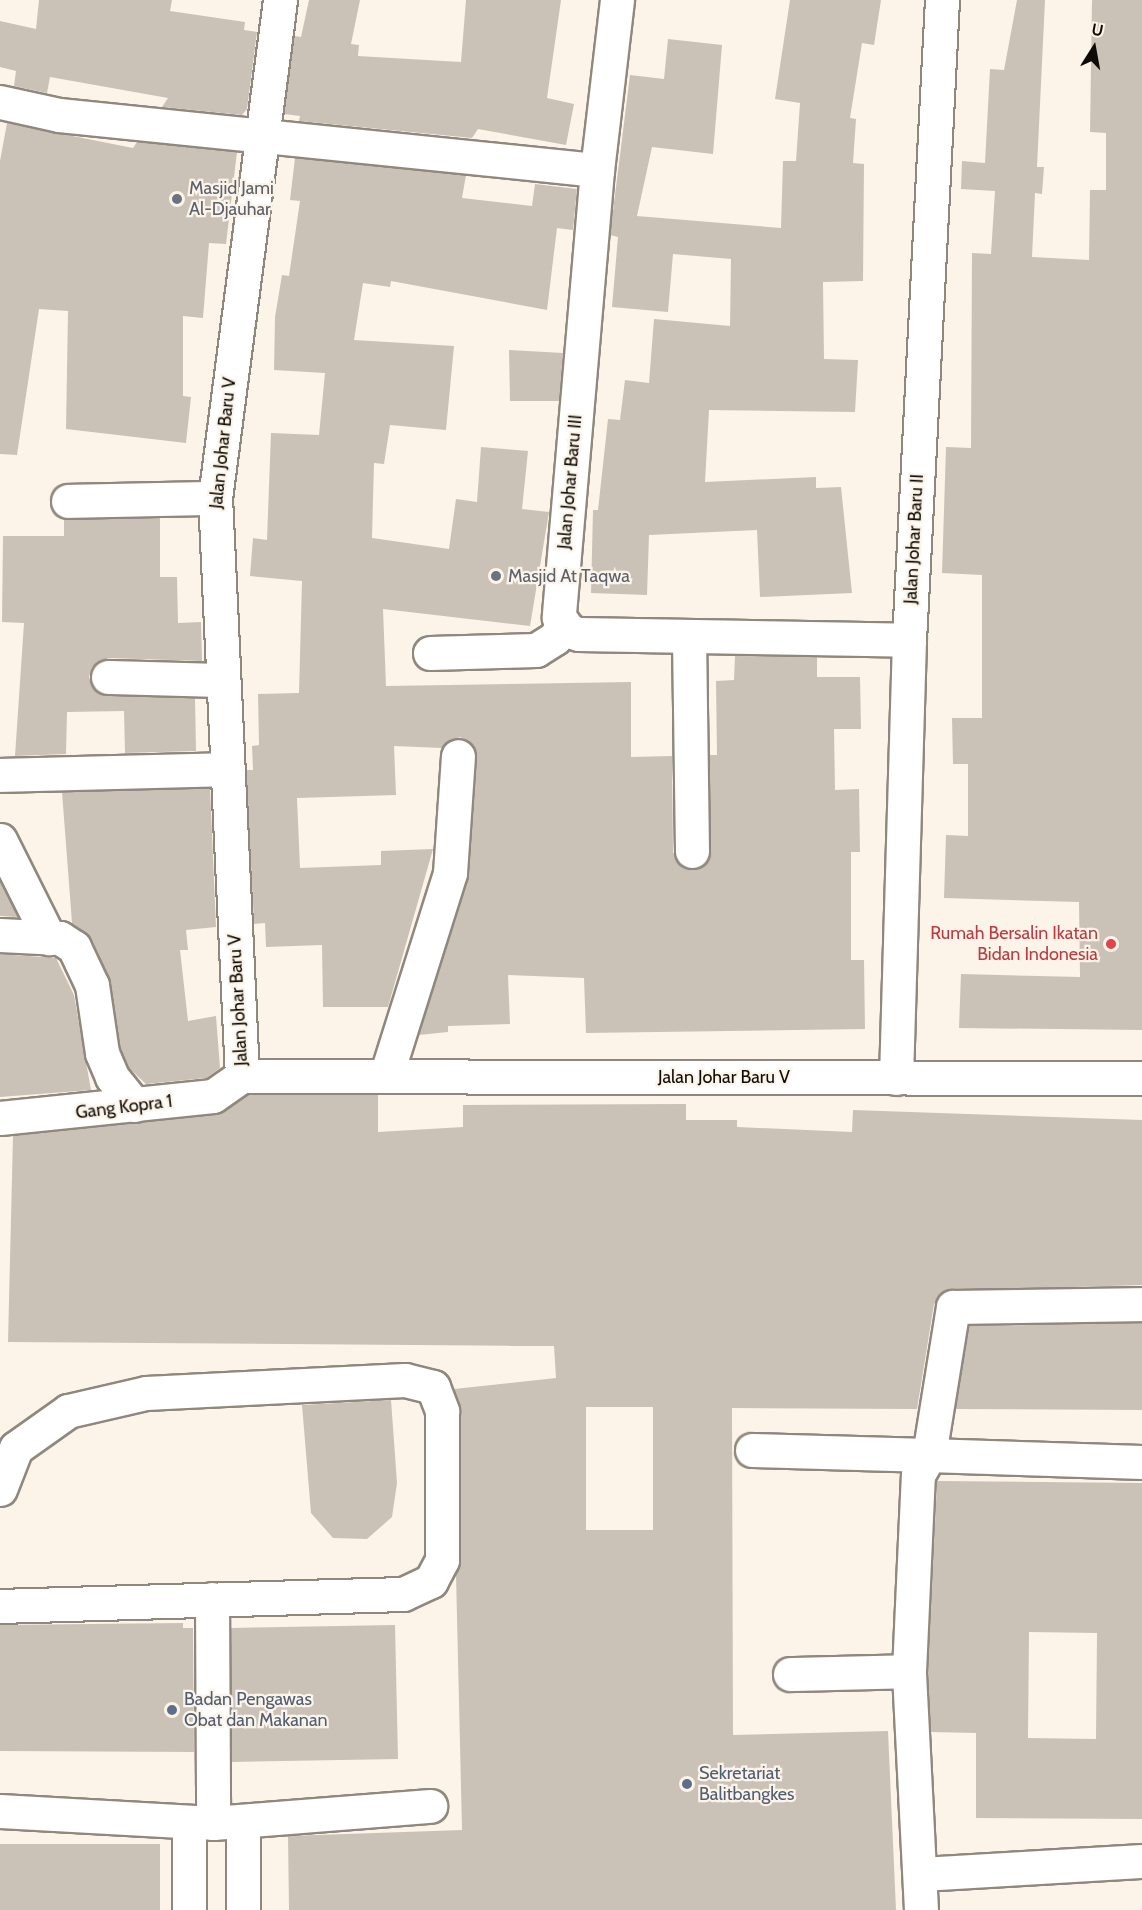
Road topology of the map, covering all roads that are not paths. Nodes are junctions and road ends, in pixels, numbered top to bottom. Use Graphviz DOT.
graph roads {
  1 [pos="280,0"];
  2 [pos="617,0"];
  3 [pos="942,0"];
  4 [pos="0,102"];
  5 [pos="262,136"];
  6 [pos="597,171"];
  7 [pos="215,498"];
  8 [pos="68,501"];
  9 [pos="562,624"];
  10 [pos="689,636"];
  11 [pos="909,640"];
  12 [pos="430,653"];
  13 [pos="108,676"];
  14 [pos="222,680"];
  15 [pos="458,756"];
  16 [pos="225,769"];
  17 [pos="0,775"];
  18 [pos="0,840"];
  19 [pos="692,851"];
  20 [pos="0,935"];
  21 [pos="49,938"];
  22 [pos="242,1076"];
  23 [pos="386,1076"];
  24 [pos="896,1078"];
  25 [pos="1142,1078"];
  26 [pos="135,1105"];
  27 [pos="0,1118"];
  28 [pos="1142,1304"];
  29 [pos="752,1450"];
  30 [pos="929,1455"];
  31 [pos="1142,1462"];
  32 [pos="0,1489"];
  33 [pos="212,1599"];
  34 [pos="0,1606"];
  35 [pos="909,1671"];
  36 [pos="790,1674"];
  37 [pos="430,1806"];
  38 [pos="0,1811"];
  39 [pos="215,1822"];
  40 [pos="1142,1861"];
  41 [pos="921,1874"];
  42 [pos="189,1910"];
  43 [pos="243,1910"];
  44 [pos="921,1910"];
  1 -- 5 [label="street, Jalan Johar Baru V"];
  2 -- 6 [label="street, Jalan Johar Baru III"];
  3 -- 11 [label="street, Jalan Johar Baru II"];
  4 -- 5 [label="street"];
  5 -- 6 [label="street"];
  5 -- 7 [label="street, Jalan Johar Baru V"];
  6 -- 9 [label="street, Jalan Johar Baru III"];
  7 -- 8 [label="street"];
  7 -- 14 [label="street, Jalan Johar Baru V"];
  9 -- 10 [label="street"];
  9 -- 12 [label="street"];
  10 -- 11 [label="street"];
  10 -- 19 [label="street"];
  11 -- 24 [label="street, Jalan Johar Baru II"];
  13 -- 14 [label="street"];
  14 -- 16 [label="street, Jalan Johar Baru V"];
  15 -- 23 [label="street"];
  16 -- 17 [label="street"];
  16 -- 22 [label="street, Jalan Johar Baru V"];
  18 -- 21 [label="street"];
  20 -- 21 [label="street"];
  21 -- 26 [label="street"];
  22 -- 23 [label="street, Jalan Johar Baru V"];
  22 -- 26 [label="street, Gang Kopra 1"];
  23 -- 24 [label="street, Jalan Johar Baru V"];
  24 -- 25 [label="street, Jalan Johar Baru V"];
  26 -- 27 [label="street, Gang Kopra 1"];
  28 -- 30 [label="street"];
  29 -- 30 [label="street"];
  30 -- 31 [label="street"];
  30 -- 35 [label="street"];
  32 -- 33 [label="street"];
  33 -- 34 [label="street"];
  33 -- 39 [label="street"];
  35 -- 36 [label="street"];
  35 -- 41 [label="street"];
  37 -- 39 [label="street"];
  38 -- 39 [label="street"];
  39 -- 42 [label="street"];
  39 -- 43 [label="street"];
  40 -- 41 [label="street"];
  41 -- 44 [label="street"];
}
